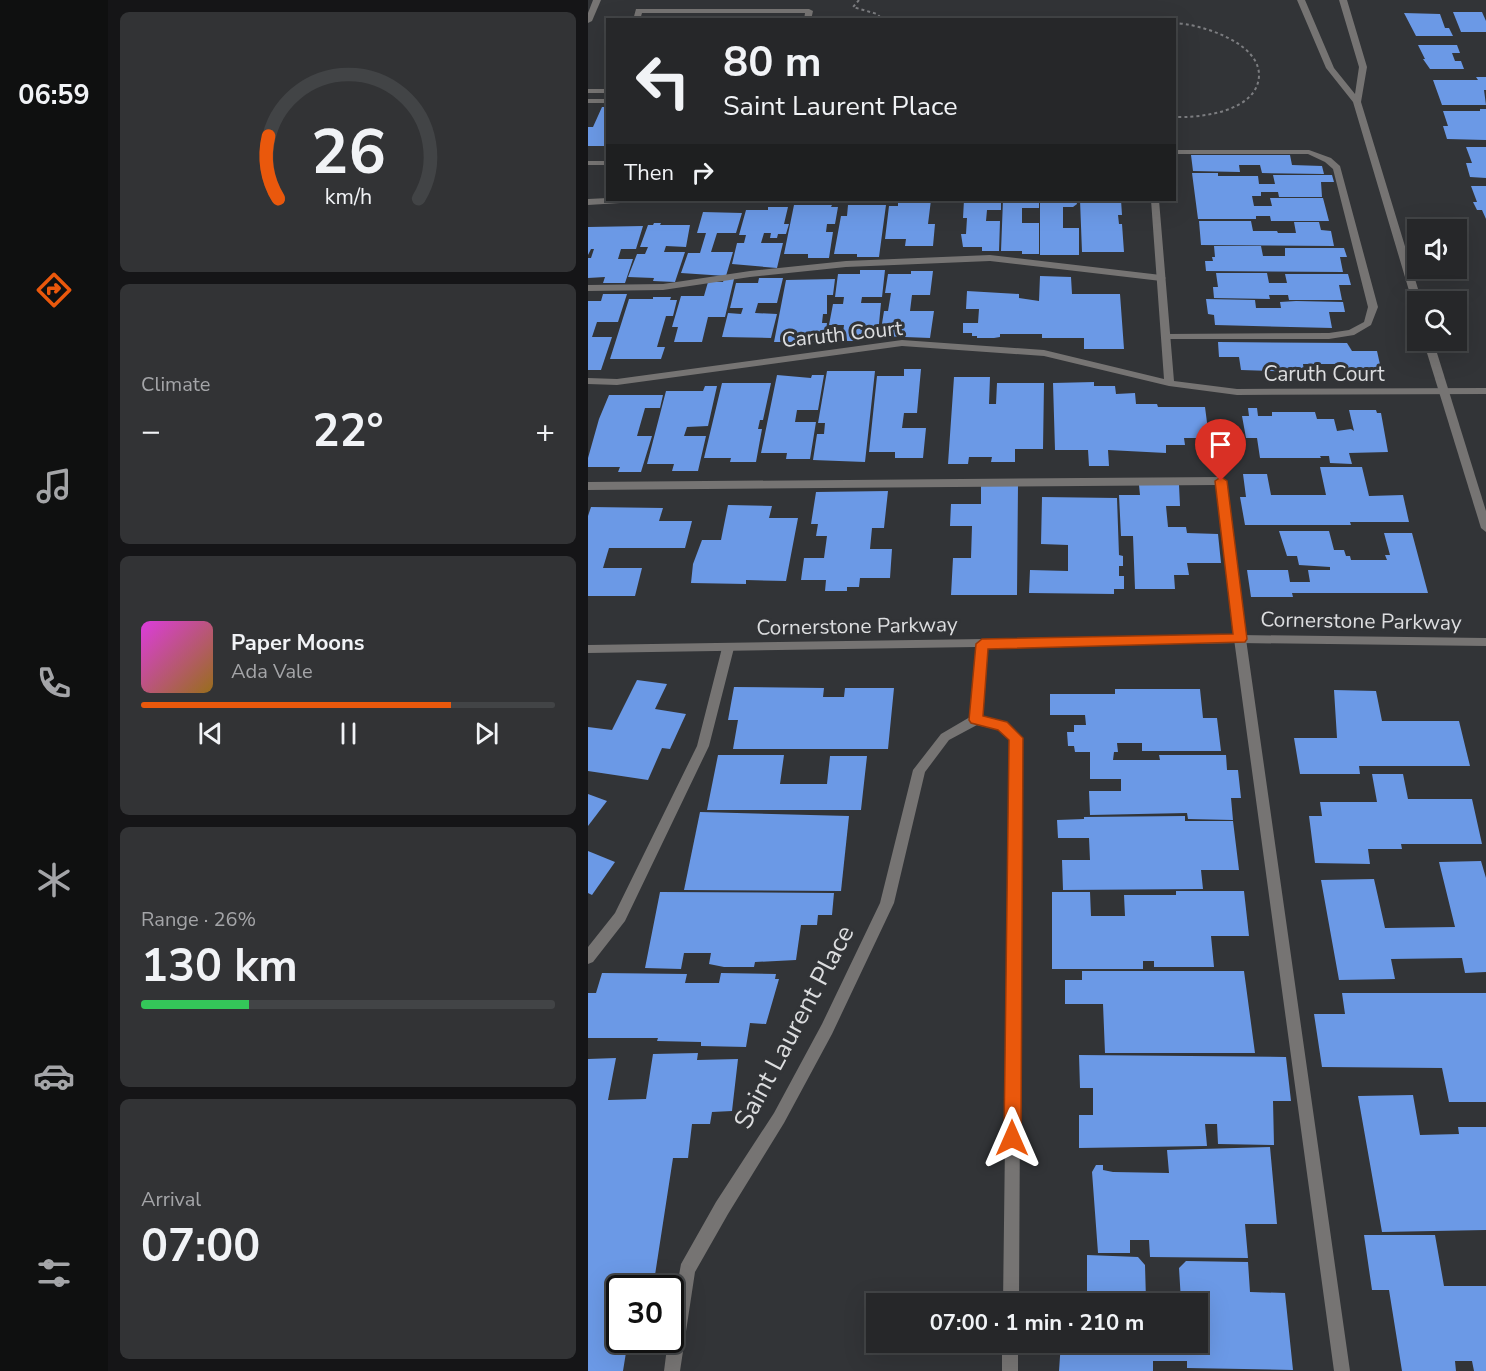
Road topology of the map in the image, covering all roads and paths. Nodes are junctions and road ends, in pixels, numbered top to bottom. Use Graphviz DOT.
graph roads {
  1 [pos="597,0"];
  2 [pos="859,0"];
  3 [pos="1301,0"];
  4 [pos="1344,0"];
  5 [pos="637,18"];
  6 [pos="807,18"];
  7 [pos="881,18"];
  8 [pos="588,21"];
  9 [pos="1176,23"];
  10 [pos="606,89"];
  11 [pos="588,91"];
  12 [pos="588,101"];
  13 [pos="606,101"];
  14 [pos="1357,102"];
  15 [pos="1176,117"];
  16 [pos="1176,152"];
  17 [pos="588,163"];
  18 [pos="606,163"];
  19 [pos="606,201"];
  20 [pos="1155,201"];
  21 [pos="588,202"];
  22 [pos="1161,279"];
  23 [pos="588,288"];
  24 [pos="1414,291"];
  25 [pos="1166,337"];
  26 [pos="1431,351"];
  27 [pos="588,381"];
  28 [pos="1169,383"];
  29 [pos="1443,391"];
  30 [pos="1486,391"];
  31 [pos="588,486"];
  32 [pos="1486,528"];
  33 [pos="1240,639"];
  34 [pos="1486,642"];
  35 [pos="982,644"];
  36 [pos="728,648"];
  37 [pos="588,649"];
  38 [pos="976,720"];
  39 [pos="588,958"];
  40 [pos="1011,1293"];
  41 [pos="1010,1353"];
  42 [pos="672,1371"];
  43 [pos="1010,1371"];
  44 [pos="1342,1371"];
  1 -- 8 [label="street"];
  2 -- 7 [label="path"];
  3 -- 14 [label="street"];
  4 -- 14 [label="street"];
  5 -- 6 [label="street"];
  9 -- 15 [label="path"];
  10 -- 11 [label="street"];
  12 -- 13 [label="street"];
  14 -- 24 [label="street"];
  16 -- 25 [label="street"];
  17 -- 18 [label="street"];
  19 -- 21 [label="street"];
  20 -- 22 [label="street"];
  22 -- 23 [label="street"];
  22 -- 25 [label="street"];
  25 -- 28 [label="street"];
  26 -- 29 [label="street"];
  27 -- 28 [label="street, Caruth Court"];
  28 -- 29 [label="street, Caruth Court"];
  29 -- 30 [label="street, Caruth Court"];
  29 -- 32 [label="street"];
  31 -- 33 [label="street"];
  33 -- 34 [label="street, Cornerstone Parkway"];
  33 -- 35 [label="street, Cornerstone Parkway"];
  33 -- 44 [label="street"];
  35 -- 36 [label="street, Cornerstone Parkway"];
  35 -- 38 [label="street"];
  36 -- 37 [label="street, Cornerstone Parkway"];
  36 -- 39 [label="street"];
  38 -- 40 [label="street"];
  38 -- 42 [label="street, Saint Laurent Place"];
  41 -- 43 [label="street"];
}
